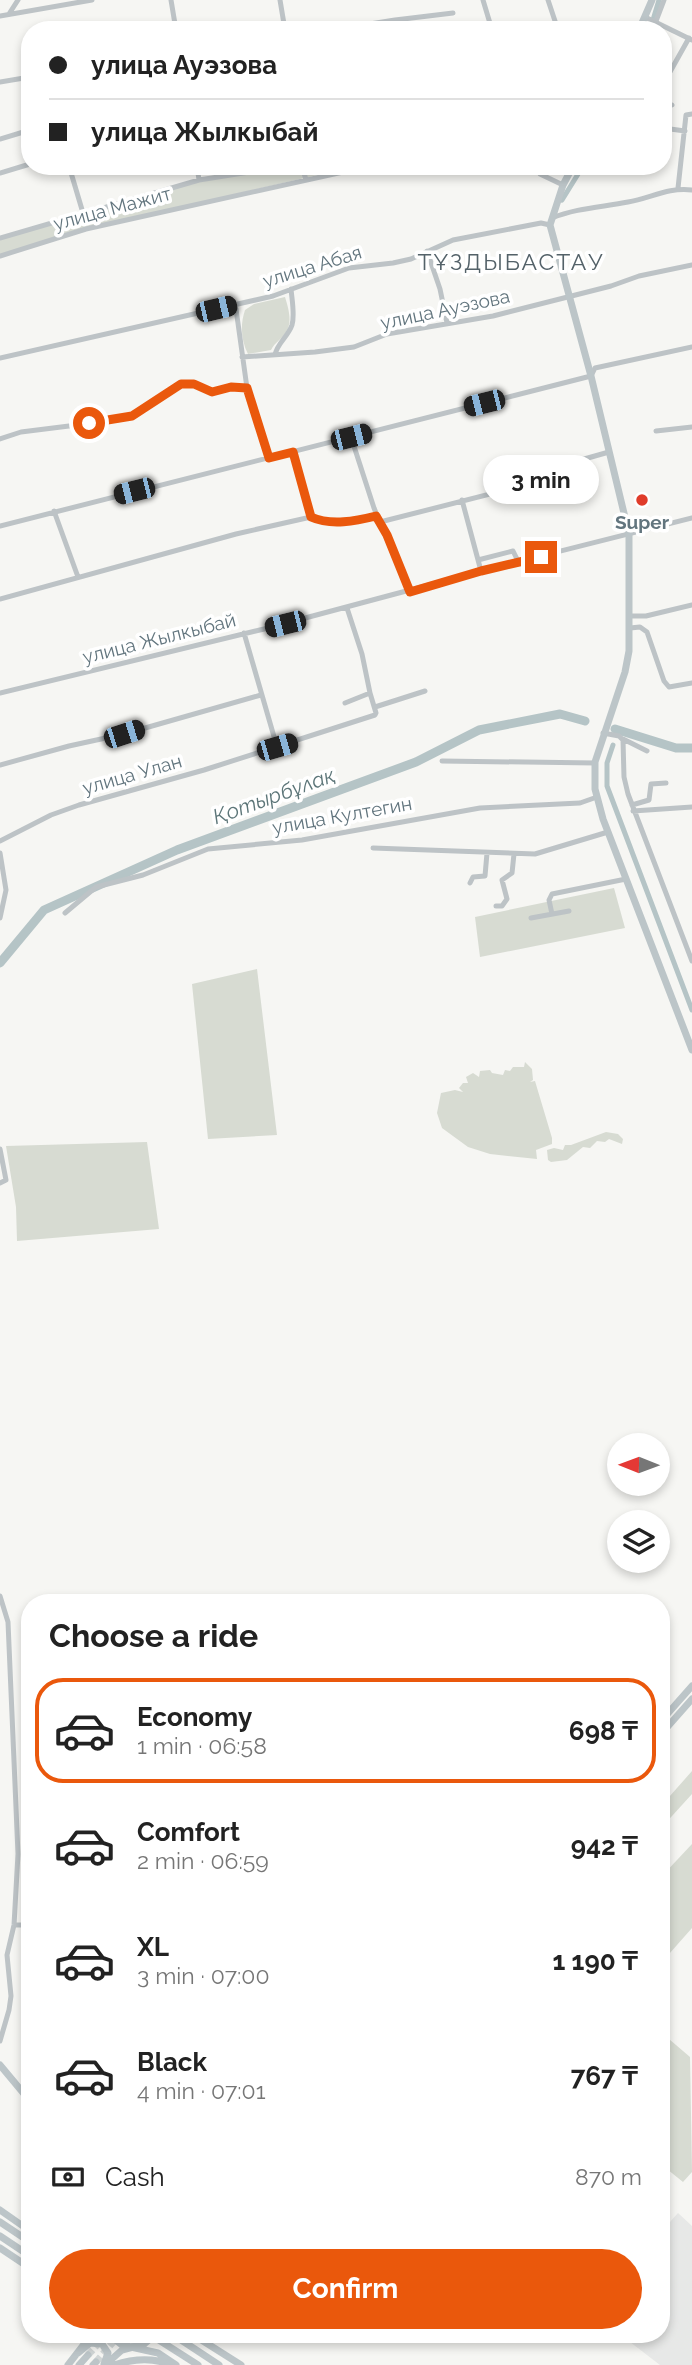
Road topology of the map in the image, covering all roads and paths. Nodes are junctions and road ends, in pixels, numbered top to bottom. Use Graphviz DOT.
graph roads {
  1 [pos="18,0"];
  2 [pos="92,0"];
  3 [pos="171,0"];
  4 [pos="280,0"];
  5 [pos="483,0"];
  6 [pos="548,0"];
  7 [pos="652,0"];
  8 [pos="664,0"];
  9 [pos="453,13"];
  10 [pos="9,14"];
  11 [pos="0,16"];
  12 [pos="645,16"];
  13 [pos="395,20"];
  14 [pos="174,21"];
  15 [pos="284,21"];
  16 [pos="389,21"];
  17 [pos="489,21"];
  18 [pos="555,21"];
  19 [pos="643,21"];
  20 [pos="656,21"];
  21 [pos="672,29"];
  22 [pos="690,39"];
  23 [pos="672,70"];
  24 [pos="21,78"];
  25 [pos="0,82"];
  26 [pos="692,114"];
  27 [pos="672,129"];
  28 [pos="685,131"];
  29 [pos="21,133"];
  30 [pos="0,139"];
  31 [pos="21,167"];
  32 [pos="0,173"];
  33 [pos="72,175"];
  34 [pos="198,175"];
  35 [pos="230,175"];
  36 [pos="305,175"];
  37 [pos="329,175"];
  38 [pos="542,175"];
  39 [pos="568,175"];
  40 [pos="199,180"];
  41 [pos="306,180"];
  42 [pos="562,185"];
  43 [pos="678,188"];
  44 [pos="692,190"];
  45 [pos="83,213"];
  46 [pos="551,221"];
  47 [pos="0,238"];
  48 [pos="426,251"];
  49 [pos="0,256"];
  50 [pos="692,265"];
  51 [pos="291,289"];
  52 [pos="569,295"];
  53 [pos="231,306"];
  54 [pos="447,323"];
  55 [pos="692,347"];
  56 [pos="275,355"];
  57 [pos="242,357"];
  58 [pos="0,358"];
  59 [pos="591,376"];
  60 [pos="247,388"];
  61 [pos="692,428"];
  62 [pos="656,431"];
  63 [pos="351,437"];
  64 [pos="0,439"];
  65 [pos="293,452"];
  66 [pos="609,452"];
  67 [pos="269,458"];
  68 [pos="463,500"];
  69 [pos="54,512"];
  70 [pos="311,517"];
  71 [pos="692,518"];
  72 [pos="380,522"];
  73 [pos="0,526"];
  74 [pos="629,534"];
  75 [pos="478,560"];
  76 [pos="519,563"];
  77 [pos="481,571"];
  78 [pos="78,578"];
  79 [pos="410,592"];
  80 [pos="0,599"];
  81 [pos="692,605"];
  82 [pos="347,608"];
  83 [pos="631,616"];
  84 [pos="630,628"];
  85 [pos="244,633"];
  86 [pos="692,683"];
  87 [pos="425,691"];
  88 [pos="0,693"];
  89 [pos="370,693"];
  90 [pos="261,695"];
  91 [pos="345,704"];
  92 [pos="374,707"];
  93 [pos="603,733"];
  94 [pos="623,739"];
  95 [pos="277,747"];
  96 [pos="647,751"];
  97 [pos="442,761"];
  98 [pos="594,763"];
  99 [pos="0,765"];
  100 [pos="666,783"];
  101 [pos="596,793"];
  102 [pos="692,807"];
  103 [pos="632,808"];
  104 [pos="608,832"];
  105 [pos="0,841"];
  106 [pos="373,848"];
  107 [pos="0,853"];
  108 [pos="487,853"];
  109 [pos="514,854"];
  110 [pos="626,879"];
  111 [pos="470,883"];
  112 [pos="496,906"];
  113 [pos="569,911"];
  114 [pos="65,913"];
  115 [pos="552,914"];
  116 [pos="0,918"];
  117 [pos="531,918"];
  118 [pos="692,961"];
  119 [pos="692,1050"];
  120 [pos="0,1149"];
  121 [pos="0,1183"];
  122 [pos="0,1596"];
  123 [pos="692,1686"];
  124 [pos="692,1699"];
  125 [pos="670,1711"];
  126 [pos="670,1724"];
  127 [pos="14,1925"];
  128 [pos="21,1925"];
  129 [pos="0,2041"];
  130 [pos="0,2066"];
  131 [pos="21,2090"];
  132 [pos="0,2210"];
  133 [pos="0,2222"];
  134 [pos="21,2225"];
  135 [pos="0,2236"];
  136 [pos="21,2236"];
  137 [pos="0,2248"];
  138 [pos="21,2250"];
  139 [pos="21,2262"];
  140 [pos="80,2343"];
  141 [pos="86,2343"];
  142 [pos="119,2343"];
  143 [pos="145,2343"];
  144 [pos="164,2343"];
  145 [pos="186,2343"];
  146 [pos="206,2343"];
  147 [pos="132,2346"];
  148 [pos="88,2355"];
  149 [pos="228,2357"];
  150 [pos="75,2360"];
  151 [pos="105,2365"];
  152 [pos="114,2365"];
  153 [pos="173,2365"];
  154 [pos="197,2365"];
  155 [pos="219,2365"];
  156 [pos="241,2365"];
  1 -- 10 [label="street"];
  2 -- 10 [label="street"];
  3 -- 14 [label="street"];
  4 -- 15 [label="street"];
  5 -- 17 [label="street"];
  6 -- 18 [label="street"];
  7 -- 12 [label="main road"];
  8 -- 20 [label="street"];
  9 -- 13 [label="street"];
  10 -- 11 [label="street"];
  12 -- 19 [label="main road"];
  12 -- 20 [label="street"];
  13 -- 16 [label="street"];
  21 -- 22 [label="street"];
  22 -- 23 [label="street"];
  24 -- 25 [label="street"];
  26 -- 28 [label="street"];
  27 -- 28 [label="street"];
  28 -- 43 [label="street"];
  29 -- 30 [label="street"];
  31 -- 32 [label="street"];
  33 -- 45 [label="street"];
  34 -- 40 [label="street"];
  35 -- 40 [label="street"];
  36 -- 41 [label="street"];
  37 -- 41 [label="street, улица Мажит"];
  38 -- 42 [label="street"];
  39 -- 42 [label="main road"];
  40 -- 45 [label="street"];
  41 -- 49 [label="street, улица Мажит"];
  42 -- 46 [label="main road"];
  43 -- 44 [label="street, улица Абая"];
  43 -- 46 [label="street, улица Абая"];
  45 -- 47 [label="street"];
  46 -- 48 [label="street, улица Абая"];
  46 -- 52 [label="main road"];
  48 -- 51 [label="street, улица Абая"];
  48 -- 54 [label="street"];
  50 -- 52 [label="street, улица Ауэзова"];
  51 -- 53 [label="street, улица Абая"];
  51 -- 56 [label="street"];
  52 -- 54 [label="street, улица Ауэзова"];
  52 -- 59 [label="main road"];
  53 -- 57 [label="street"];
  53 -- 58 [label="street, улица Абая"];
  54 -- 56 [label="street, улица Ауэзова"];
  55 -- 59 [label="street"];
  56 -- 57 [label="street, улица Ауэзова"];
  57 -- 60 [label="street"];
  59 -- 63 [label="street"];
  59 -- 66 [label="main road"];
  60 -- 64 [label="street"];
  60 -- 67 [label="street"];
  61 -- 62 [label="street"];
  63 -- 65 [label="street"];
  63 -- 72 [label="street"];
  65 -- 67 [label="street"];
  65 -- 70 [label="street"];
  66 -- 68 [label="street"];
  66 -- 74 [label="main road"];
  67 -- 69 [label="street"];
  68 -- 72 [label="street"];
  68 -- 75 [label="street"];
  69 -- 73 [label="street"];
  69 -- 78 [label="street"];
  70 -- 72 [label="street"];
  70 -- 78 [label="street"];
  71 -- 74 [label="street, улица Жылкыбай"];
  72 -- 79 [label="street"];
  74 -- 76 [label="street, улица Жылкыбай"];
  74 -- 83 [label="main road"];
  75 -- 76 [label="street"];
  75 -- 77 [label="street"];
  76 -- 77 [label="street, улица Жылкыбай"];
  77 -- 79 [label="street, улица Жылкыбай"];
  78 -- 80 [label="street"];
  79 -- 82 [label="street, улица Жылкыбай"];
  81 -- 83 [label="street"];
  82 -- 85 [label="street, улица Жылкыбай"];
  82 -- 89 [label="street"];
  83 -- 84 [label="main road"];
  84 -- 86 [label="street"];
  84 -- 93 [label="main road"];
  85 -- 88 [label="street, улица Жылкыбай"];
  85 -- 90 [label="street"];
  87 -- 92 [label="street"];
  89 -- 91 [label="street"];
  89 -- 92 [label="street"];
  90 -- 95 [label="street"];
  90 -- 99 [label="street"];
  92 -- 95 [label="street, улица Улан"];
  93 -- 94 [label="street"];
  93 -- 98 [label="main road"];
  94 -- 96 [label="street"];
  94 -- 103 [label="street"];
  95 -- 105 [label="street, улица Улан"];
  97 -- 98 [label="street"];
  98 -- 101 [label="main road"];
  100 -- 103 [label="street"];
  101 -- 104 [label="main road"];
  101 -- 114 [label="street, улица Култегин"];
  102 -- 103 [label="street"];
  103 -- 118 [label="street"];
  104 -- 109 [label="street"];
  104 -- 110 [label="main road"];
  106 -- 108 [label="street"];
  107 -- 116 [label="street"];
  108 -- 109 [label="street"];
  108 -- 111 [label="street"];
  109 -- 112 [label="street"];
  110 -- 115 [label="street"];
  110 -- 119 [label="main road"];
  113 -- 115 [label="street"];
  115 -- 117 [label="street"];
  120 -- 121 [label="street"];
  122 -- 127 [label="street"];
  123 -- 125 [label="main road"];
  124 -- 126 [label="main road"];
  127 -- 128 [label="street"];
  127 -- 129 [label="street"];
  130 -- 131 [label="main road"];
  132 -- 134 [label="main road"];
  133 -- 136 [label="main road"];
  135 -- 138 [label="main road"];
  137 -- 139 [label="main road"];
  140 -- 150 [label="main road"];
  141 -- 150 [label="main road"];
  142 -- 147 [label="main road"];
  143 -- 147 [label="main road"];
  144 -- 154 [label="main road"];
  145 -- 155 [label="main road"];
  146 -- 149 [label="main road"];
  147 -- 151 [label="main road"];
  147 -- 153 [label="main road"];
  148 -- 150 [label="main road"];
  149 -- 154 [label="main road"];
  149 -- 156 [label="main road"];
  150 -- 151 [label="main road"];
  152 -- 153 [label="main road"];
}
